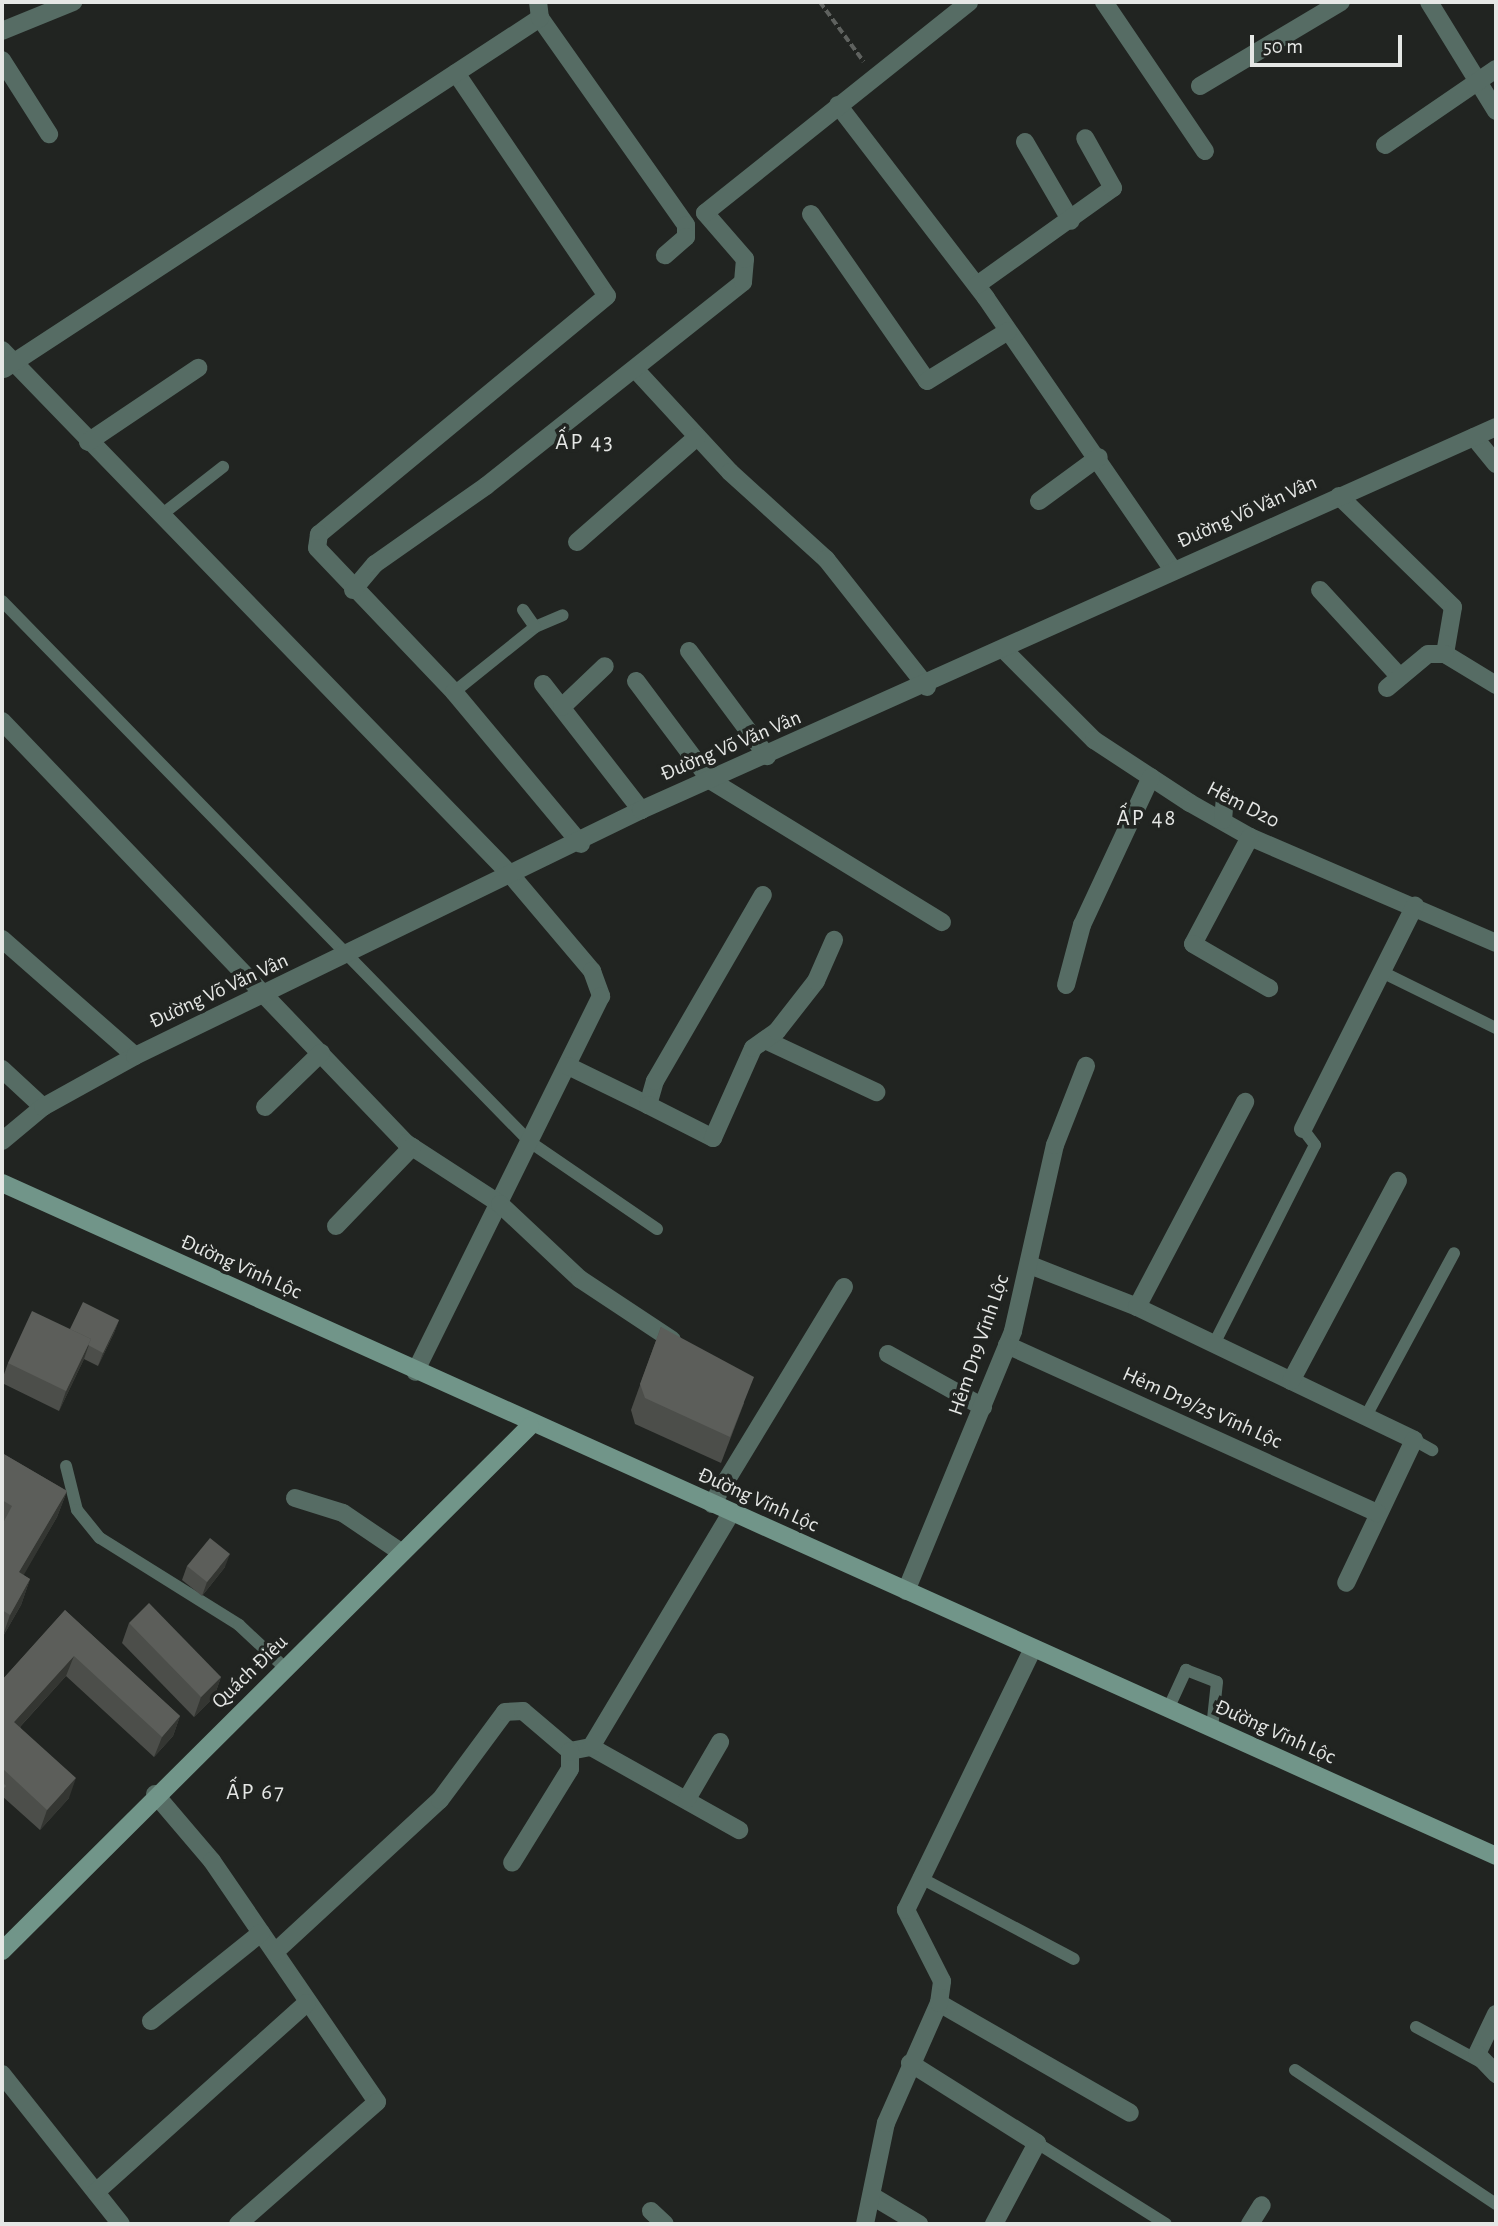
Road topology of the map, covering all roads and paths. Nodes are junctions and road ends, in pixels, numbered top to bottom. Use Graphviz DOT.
graph roads {
  1 [pos="72,2"];
  2 [pos="820,2"];
  3 [pos="969,2"];
  4 [pos="1104,2"];
  5 [pos="1341,2"];
  6 [pos="1429,2"];
  7 [pos="539,10"];
  8 [pos="2,32"];
  9 [pos="2,60"];
  10 [pos="1496,69"];
  11 [pos="456,73"];
  12 [pos="874,78"];
  13 [pos="1480,81"];
  14 [pos="1199,86"];
  15 [pos="838,106"];
  16 [pos="1496,111"];
  17 [pos="48,134"];
  18 [pos="1085,138"];
  19 [pos="1025,142"];
  20 [pos="1385,145"];
  21 [pos="1205,151"];
  22 [pos="811,214"];
  23 [pos="1071,221"];
  24 [pos="665,255"];
  25 [pos="977,285"];
  26 [pos="1008,331"];
  27 [pos="5,361"];
  28 [pos="198,368"];
  29 [pos="635,369"];
  30 [pos="1496,426"];
  31 [pos="697,437"];
  32 [pos="1474,438"];
  33 [pos="88,442"];
  34 [pos="1099,457"];
  35 [pos="1496,464"];
  36 [pos="223,467"];
  37 [pos="1339,496"];
  38 [pos="1039,501"];
  39 [pos="160,516"];
  40 [pos="577,542"];
  41 [pos="1173,570"];
  42 [pos="353,590"];
  43 [pos="1320,590"];
  44 [pos="2,600"];
  45 [pos="523,611"];
  46 [pos="563,615"];
  47 [pos="535,627"];
  48 [pos="689,651"];
  49 [pos="1005,651"];
  50 [pos="1445,654"];
  51 [pos="605,666"];
  52 [pos="636,681"];
  53 [pos="543,684"];
  54 [pos="1496,685"];
  55 [pos="927,687"];
  56 [pos="454,692"];
  57 [pos="562,707"];
  58 [pos="2,720"];
  59 [pos="767,756"];
  60 [pos="1151,777"];
  61 [pos="710,780"];
  62 [pos="641,810"];
  63 [pos="1250,837"];
  64 [pos="581,844"];
  65 [pos="511,875"];
  66 [pos="763,895"];
  67 [pos="1415,905"];
  68 [pos="942,922"];
  69 [pos="2,939"];
  70 [pos="834,940"];
  71 [pos="1496,943"];
  72 [pos="348,956"];
  73 [pos="1384,973"];
  74 [pos="1066,985"];
  75 [pos="1269,988"];
  76 [pos="267,995"];
  77 [pos="1496,1028"];
  78 [pos="765,1040"];
  79 [pos="321,1053"];
  80 [pos="135,1056"];
  81 [pos="568,1066"];
  82 [pos="1086,1066"];
  83 [pos="2,1069"];
  84 [pos="876,1092"];
  85 [pos="1245,1102"];
  86 [pos="648,1105"];
  87 [pos="43,1107"];
  88 [pos="265,1107"];
  89 [pos="1303,1129"];
  90 [pos="2,1141"];
  91 [pos="530,1142"];
  92 [pos="412,1147"];
  93 [pos="1398,1181"];
  94 [pos="2,1183"];
  95 [pos="500,1204"];
  96 [pos="336,1226"];
  97 [pos="657,1229"];
  98 [pos="1454,1253"];
  99 [pos="1030,1265"];
  100 [pos="844,1287"];
  101 [pos="1137,1307"];
  102 [pos="672,1340"];
  103 [pos="1214,1344"];
  104 [pos="1007,1345"];
  105 [pos="888,1354"];
  106 [pos="415,1371"];
  107 [pos="1291,1381"];
  108 [pos="983,1407"];
  109 [pos="1366,1416"];
  110 [pos="530,1426"];
  111 [pos="1414,1440"];
  112 [pos="1432,1450"];
  113 [pos="66,1466"];
  114 [pos="295,1498"];
  115 [pos="712,1504"];
  116 [pos="731,1513"];
  117 [pos="1378,1513"];
  118 [pos="402,1553"];
  119 [pos="1346,1583"];
  120 [pos="906,1591"];
  121 [pos="1033,1650"];
  122 [pos="286,1669"];
  123 [pos="1169,1707"];
  124 [pos="1212,1728"];
  125 [pos="720,1742"];
  126 [pos="591,1747"];
  127 [pos="570,1751"];
  128 [pos="155,1794"];
  129 [pos="687,1799"];
  130 [pos="739,1830"];
  131 [pos="1496,1856"];
  132 [pos="512,1863"];
  133 [pos="919,1877"];
  134 [pos="261,1933"];
  135 [pos="2,1951"];
  136 [pos="275,1952"];
  137 [pos="1074,1959"];
  138 [pos="307,2003"];
  139 [pos="939,2003"];
  140 [pos="1496,2014"];
  141 [pos="151,2021"];
  142 [pos="1416,2027"];
  143 [pos="1479,2061"];
  144 [pos="911,2063"];
  145 [pos="1295,2070"];
  146 [pos="2,2074"];
  147 [pos="1496,2074"];
  148 [pos="1130,2113"];
  149 [pos="1037,2143"];
  150 [pos="96,2192"];
  151 [pos="872,2196"];
  152 [pos="1496,2204"];
  153 [pos="1262,2205"];
  154 [pos="651,2211"];
  155 [pos="121,2224"];
  156 [pos="238,2224"];
  157 [pos="665,2224"];
  158 [pos="865,2224"];
  159 [pos="919,2224"];
  160 [pos="995,2224"];
  161 [pos="1166,2224"];
  162 [pos="1250,2224"];
  1 -- 8 [label="street"];
  2 -- 12 [label="path"];
  3 -- 12 [label="street"];
  4 -- 21 [label="street"];
  5 -- 14 [label="street"];
  6 -- 13 [label="street"];
  7 -- 11 [label="street"];
  7 -- 24 [label="street"];
  9 -- 17 [label="street"];
  10 -- 13 [label="street"];
  11 -- 27 [label="street"];
  11 -- 42 [label="street"];
  12 -- 15 [label="street"];
  13 -- 16 [label="street"];
  13 -- 20 [label="street"];
  15 -- 25 [label="street"];
  15 -- 29 [label="street"];
  18 -- 23 [label="street"];
  19 -- 23 [label="street"];
  22 -- 26 [label="street"];
  23 -- 25 [label="street"];
  25 -- 26 [label="street"];
  26 -- 34 [label="street"];
  27 -- 33 [label="street"];
  28 -- 33 [label="street"];
  29 -- 31 [label="street"];
  29 -- 42 [label="street"];
  30 -- 32 [label="street, Đường Võ Văn Vân"];
  31 -- 40 [label="street"];
  31 -- 55 [label="street"];
  32 -- 35 [label="street"];
  32 -- 37 [label="street, Đường Võ Văn Vân"];
  33 -- 39 [label="street"];
  34 -- 38 [label="street"];
  34 -- 41 [label="street"];
  36 -- 39 [label="lane"];
  37 -- 41 [label="street, Đường Võ Văn Vân"];
  37 -- 50 [label="street"];
  39 -- 65 [label="street"];
  41 -- 49 [label="street, Đường Võ Văn Vân"];
  42 -- 56 [label="street"];
  43 -- 50 [label="street"];
  44 -- 72 [label="lane"];
  45 -- 47 [label="lane"];
  46 -- 47 [label="lane"];
  47 -- 56 [label="lane"];
  48 -- 59 [label="street"];
  49 -- 55 [label="street, Đường Võ Văn Vân"];
  49 -- 60 [label="street, Hẻm D20"];
  50 -- 54 [label="street"];
  51 -- 57 [label="street"];
  52 -- 61 [label="street"];
  53 -- 57 [label="street"];
  55 -- 59 [label="street, Đường Võ Văn Vân"];
  56 -- 64 [label="street"];
  57 -- 62 [label="street"];
  58 -- 76 [label="street"];
  59 -- 61 [label="street, Đường Võ Văn Vân"];
  60 -- 63 [label="street, Hẻm D20"];
  60 -- 74 [label="street"];
  61 -- 62 [label="street, Đường Võ Văn Vân"];
  61 -- 68 [label="street"];
  62 -- 64 [label="street, Đường Võ Văn Vân"];
  63 -- 67 [label="street, Hẻm D20"];
  63 -- 75 [label="street"];
  64 -- 65 [label="street, Đường Võ Văn Vân"];
  65 -- 72 [label="street, Đường Võ Văn Vân"];
  65 -- 81 [label="street"];
  66 -- 86 [label="street"];
  67 -- 71 [label="street, Hẻm D20"];
  67 -- 73 [label="street"];
  69 -- 80 [label="street"];
  70 -- 78 [label="street"];
  72 -- 76 [label="street, Đường Võ Văn Vân"];
  72 -- 91 [label="lane"];
  73 -- 77 [label="lane"];
  73 -- 89 [label="street"];
  76 -- 79 [label="street"];
  76 -- 80 [label="street, Đường Võ Văn Vân"];
  78 -- 84 [label="street"];
  78 -- 86 [label="street"];
  79 -- 88 [label="street"];
  79 -- 92 [label="street"];
  80 -- 87 [label="street, Đường Võ Văn Vân"];
  81 -- 86 [label="street"];
  81 -- 91 [label="street"];
  82 -- 99 [label="street, Hẻm D19 Vĩnh Lộc"];
  83 -- 87 [label="street"];
  85 -- 101 [label="street"];
  87 -- 90 [label="street, Đường Võ Văn Vân"];
  89 -- 103 [label="lane"];
  91 -- 95 [label="street"];
  91 -- 97 [label="lane"];
  92 -- 95 [label="street"];
  92 -- 96 [label="street"];
  93 -- 107 [label="street"];
  94 -- 106 [label="main road, Đường Vĩnh Lộc"];
  95 -- 102 [label="street"];
  95 -- 106 [label="street"];
  98 -- 109 [label="lane"];
  99 -- 101 [label="street"];
  99 -- 104 [label="street, Hẻm D19 Vĩnh Lộc"];
  100 -- 115 [label="street"];
  101 -- 103 [label="street"];
  103 -- 107 [label="street"];
  104 -- 108 [label="street, Hẻm D19 Vĩnh Lộc"];
  104 -- 117 [label="street, Hẻm D19/25 Vĩnh Lộc"];
  105 -- 108 [label="street"];
  106 -- 110 [label="main road, Đường Vĩnh Lộc"];
  107 -- 109 [label="street"];
  108 -- 120 [label="street, Hẻm D19 Vĩnh Lộc"];
  109 -- 111 [label="street"];
  110 -- 115 [label="main road, Đường Vĩnh Lộc"];
  110 -- 118 [label="main road, Quách Điêu"];
  111 -- 112 [label="lane"];
  111 -- 117 [label="street"];
  113 -- 122 [label="lane"];
  114 -- 118 [label="street"];
  115 -- 116 [label="main road, Đường Vĩnh Lộc"];
  116 -- 120 [label="main road, Đường Vĩnh Lộc"];
  116 -- 126 [label="street"];
  117 -- 119 [label="street"];
  118 -- 122 [label="main road, Quách Điêu"];
  120 -- 121 [label="main road, Đường Vĩnh Lộc"];
  121 -- 123 [label="main road, Đường Vĩnh Lộc"];
  121 -- 133 [label="street"];
  122 -- 128 [label="main road, Quách Điêu"];
  123 -- 124 [label="main road, Đường Vĩnh Lộc"];
  123 -- 124 [label="lane"];
  124 -- 131 [label="main road, Đường Vĩnh Lộc"];
  125 -- 129 [label="street"];
  126 -- 127 [label="street"];
  126 -- 129 [label="street"];
  127 -- 132 [label="street"];
  127 -- 136 [label="street"];
  128 -- 134 [label="street"];
  128 -- 135 [label="main road, Quách Điêu"];
  129 -- 130 [label="street"];
  133 -- 137 [label="lane"];
  133 -- 139 [label="street"];
  134 -- 136 [label="street"];
  134 -- 141 [label="street"];
  136 -- 138 [label="street"];
  138 -- 150 [label="street"];
  138 -- 156 [label="street"];
  139 -- 144 [label="street"];
  139 -- 148 [label="street"];
  140 -- 143 [label="street"];
  142 -- 143 [label="lane"];
  143 -- 147 [label="street"];
  144 -- 149 [label="street"];
  144 -- 151 [label="street"];
  145 -- 152 [label="lane"];
  146 -- 150 [label="street"];
  149 -- 160 [label="street"];
  149 -- 161 [label="lane"];
  150 -- 155 [label="street"];
  151 -- 158 [label="street"];
  151 -- 159 [label="street"];
  153 -- 162 [label="street"];
  154 -- 157 [label="street"];
}
